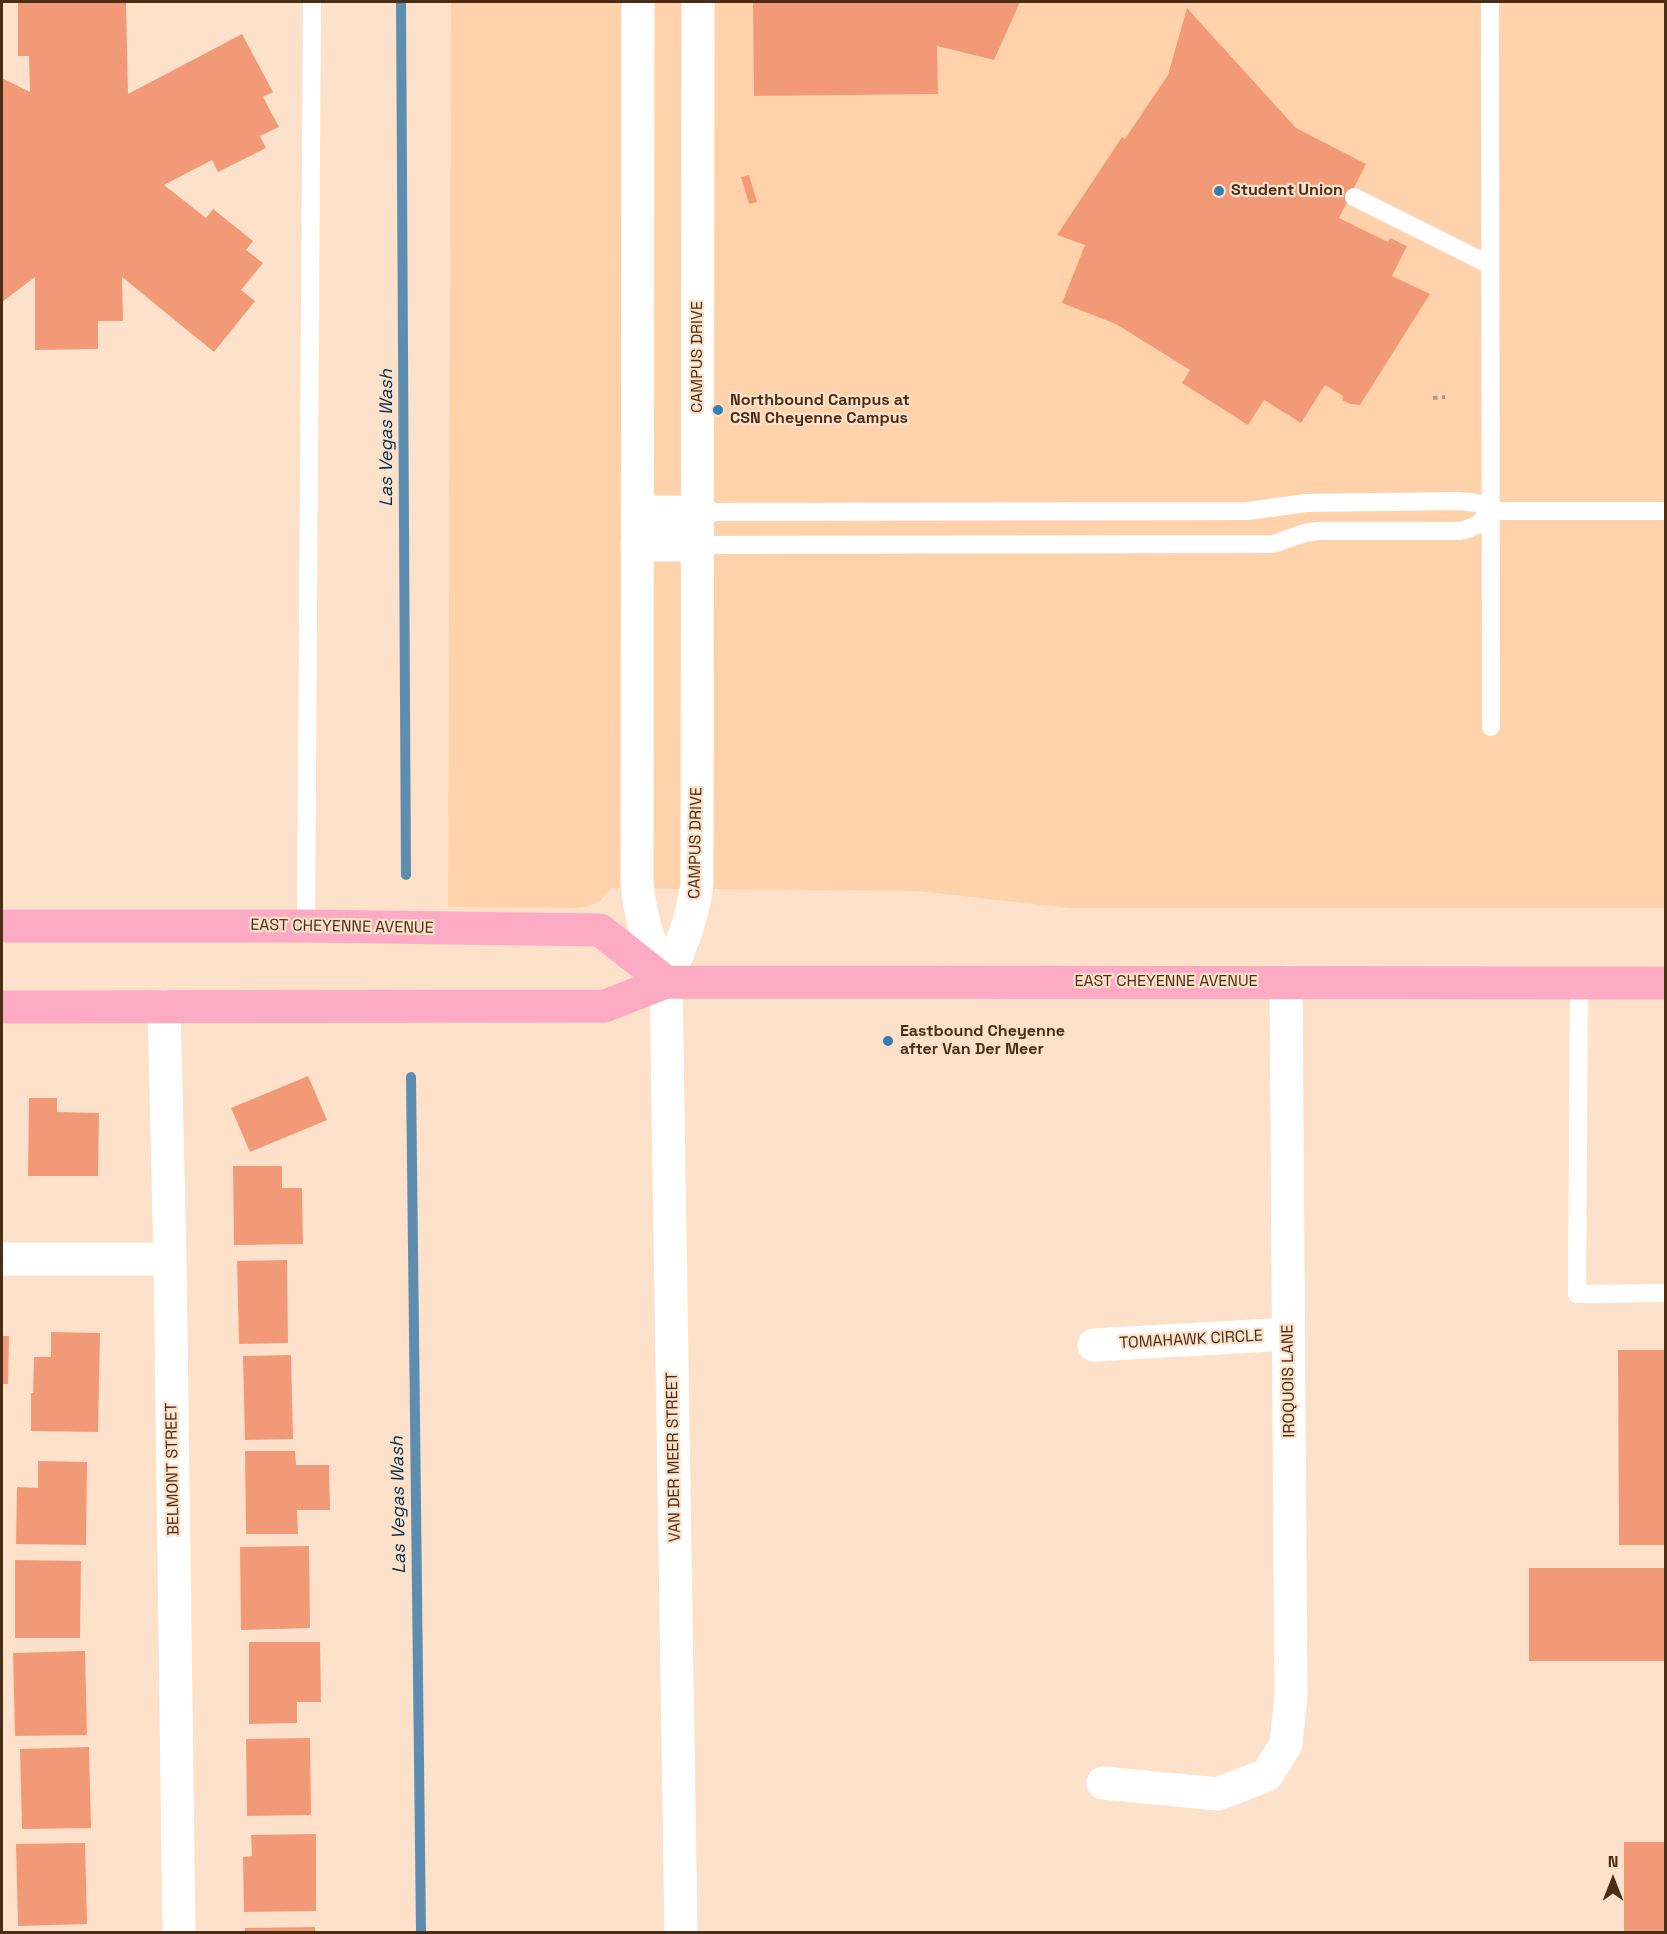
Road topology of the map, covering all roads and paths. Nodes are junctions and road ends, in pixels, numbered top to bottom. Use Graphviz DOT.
graph roads {
  1 [pos="312,2"];
  2 [pos="638,2"];
  3 [pos="698,2"];
  4 [pos="1490,2"];
  5 [pos="1354,197"];
  6 [pos="1490,265"];
  7 [pos="1445,397"];
  8 [pos="1433,398"];
  9 [pos="1491,511"];
  10 [pos="1665,511"];
  11 [pos="637,512"];
  12 [pos="697,512"];
  13 [pos="637,545"];
  14 [pos="697,545"];
  15 [pos="1491,727"];
  16 [pos="2,926"];
  17 [pos="306,926"];
  18 [pos="666,982"];
  19 [pos="1286,982"];
  20 [pos="1579,982"];
  21 [pos="1665,983"];
  22 [pos="164,1006"];
  23 [pos="2,1007"];
  24 [pos="2,1259"];
  25 [pos="170,1259"];
  26 [pos="1665,1293"];
  27 [pos="1288,1334"];
  28 [pos="1094,1345"];
  29 [pos="1103,1783"];
  30 [pos="179,1932"];
  31 [pos="681,1932"];
  1 -- 17 [label="lane"];
  2 -- 11 [label="street"];
  3 -- 12 [label="street, CAMPUS DRIVE"];
  4 -- 6 [label="lane"];
  5 -- 6 [label="lane"];
  6 -- 9 [label="lane"];
  7 -- 8 [label="path"];
  9 -- 10 [label="lane"];
  9 -- 12 [label="lane"];
  9 -- 14 [label="lane"];
  9 -- 15 [label="lane"];
  11 -- 12 [label="street"];
  11 -- 13 [label="street"];
  12 -- 14 [label="street, CAMPUS DRIVE"];
  13 -- 14 [label="street"];
  13 -- 18 [label="street"];
  14 -- 18 [label="street, CAMPUS DRIVE"];
  16 -- 17 [label="main road, EAST CHEYENNE AVENUE"];
  17 -- 18 [label="main road, EAST CHEYENNE AVENUE"];
  18 -- 19 [label="main road, EAST CHEYENNE AVENUE"];
  18 -- 22 [label="main road, EAST CHEYENNE AVENUE"];
  18 -- 31 [label="street, VAN DER MEER STREET"];
  19 -- 20 [label="main road, EAST CHEYENNE AVENUE"];
  19 -- 27 [label="street, IROQUOIS LANE"];
  20 -- 21 [label="main road, EAST CHEYENNE AVENUE"];
  20 -- 26 [label="lane"];
  22 -- 23 [label="main road, EAST CHEYENNE AVENUE"];
  22 -- 25 [label="street, BELMONT STREET"];
  24 -- 25 [label="street"];
  25 -- 30 [label="street, BELMONT STREET"];
  27 -- 28 [label="street, TOMAHAWK CIRCLE"];
  27 -- 29 [label="street, IROQUOIS LANE"];
}
